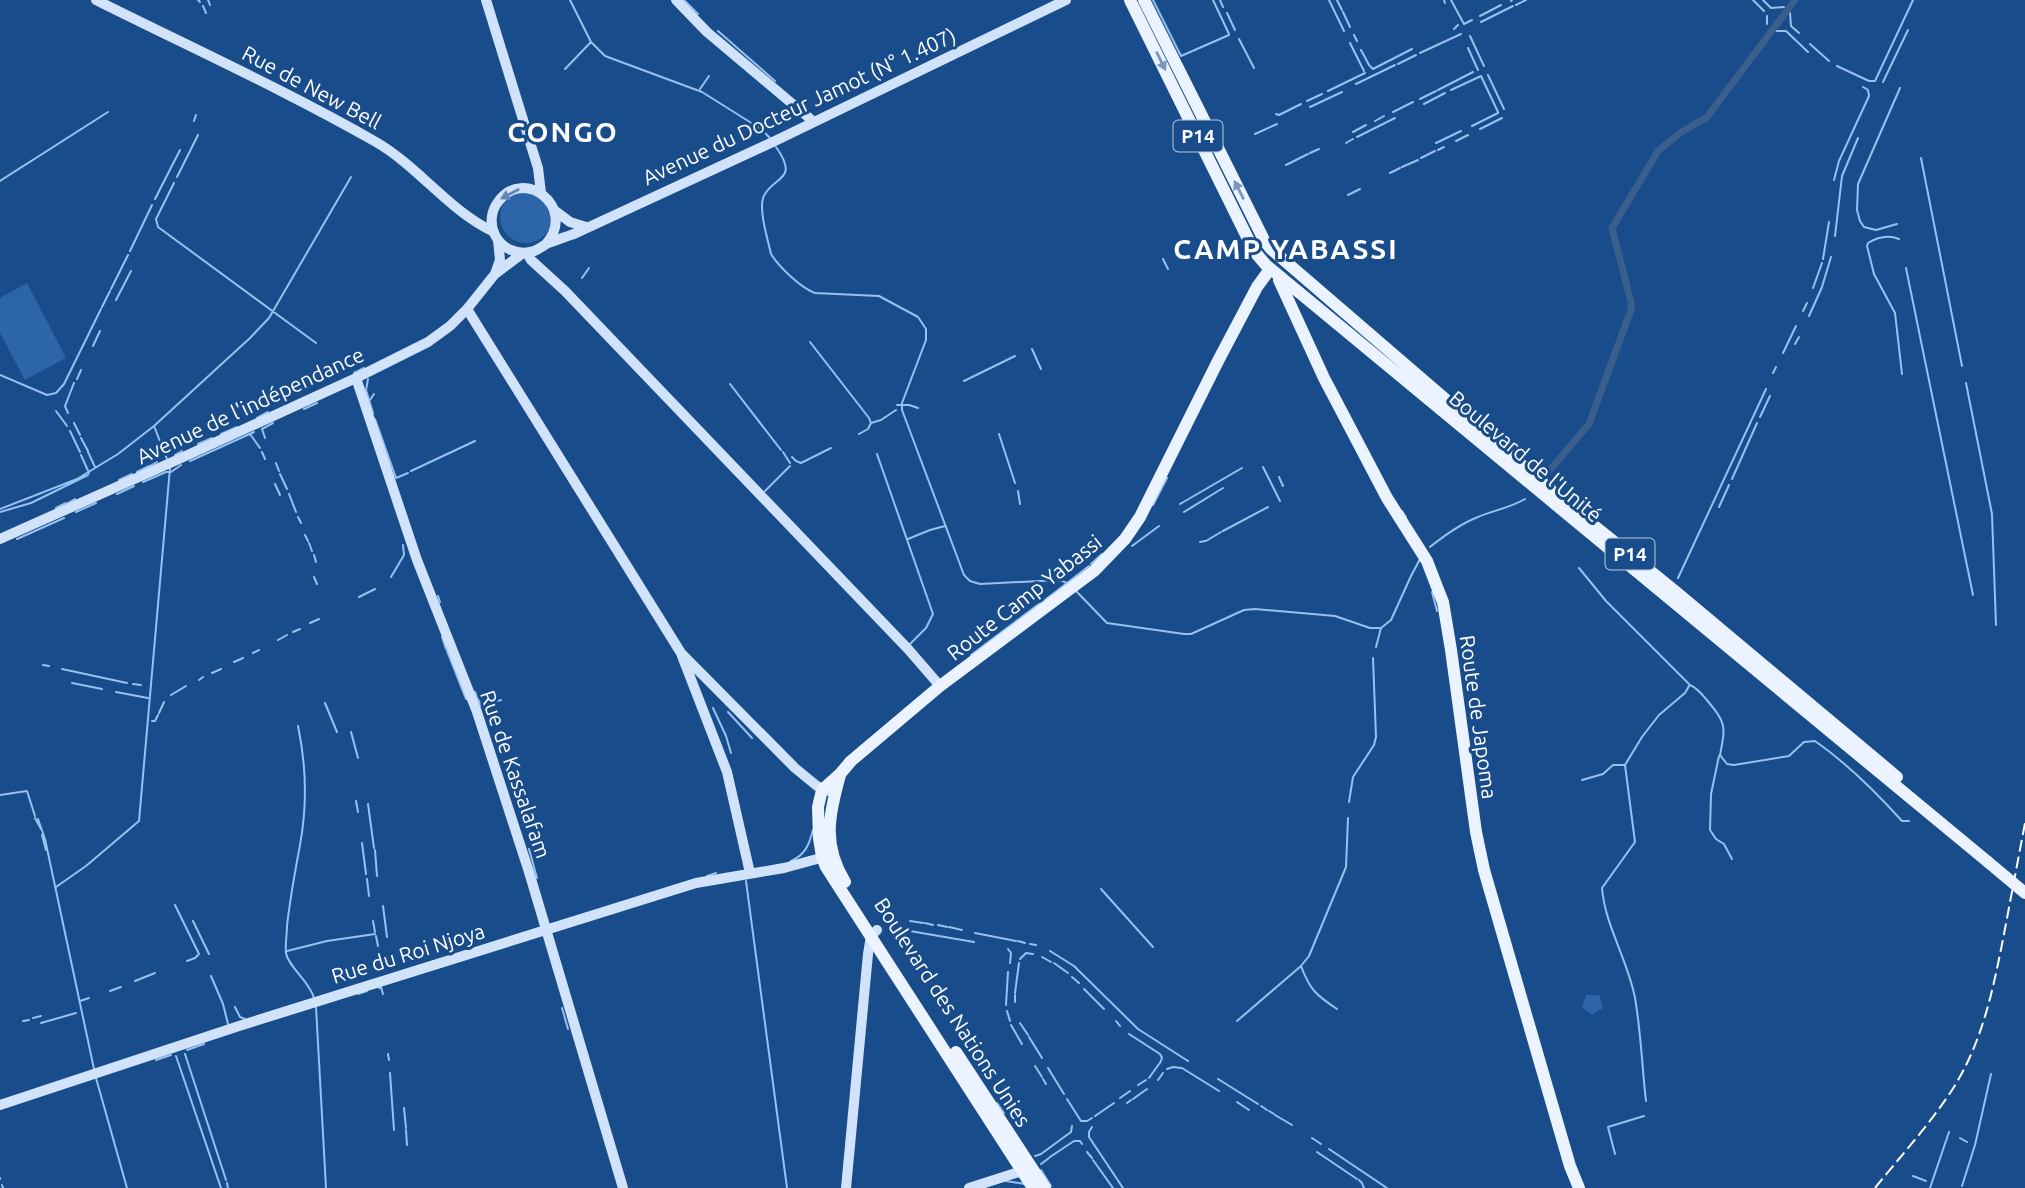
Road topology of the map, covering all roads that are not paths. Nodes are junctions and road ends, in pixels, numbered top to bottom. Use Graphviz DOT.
graph roads {
  1 [pos="96,0"];
  2 [pos="486,0"];
  3 [pos="676,0"];
  4 [pos="1066,0"];
  5 [pos="1130,0"];
  6 [pos="1144,0"];
  7 [pos="814,122"];
  8 [pos="541,193"];
  9 [pos="554,210"];
  10 [pos="586,227"];
  11 [pos="496,236"];
  12 [pos="543,246"];
  13 [pos="525,253"];
  14 [pos="542,269"];
  15 [pos="1274,273"];
  16 [pos="495,274"];
  17 [pos="467,309"];
  18 [pos="1389,350"];
  19 [pos="356,378"];
  20 [pos="0,539"];
  21 [pos="681,653"];
  22 [pos="940,686"];
  23 [pos="829,791"];
  24 [pos="827,856"];
  25 [pos="1989,859"];
  26 [pos="750,873"];
  27 [pos="2025,885"];
  28 [pos="2025,893"];
  29 [pos="547,930"];
  30 [pos="874,933"];
  31 [pos="0,1105"];
  32 [pos="1026,1169"];
  33 [pos="623,1188"];
  34 [pos="846,1188"];
  35 [pos="969,1188"];
  36 [pos="1033,1188"];
  37 [pos="1045,1188"];
  38 [pos="1579,1188"];
  1 -- 11 [label="street, Rue de New Bell"];
  2 -- 8 [label="street"];
  3 -- 7 [label="street"];
  4 -- 7 [label="street, Avenue du Docteur Jamot (N° 1.407)"];
  5 -- 15 [label="main road, Boulevard de l'Unité / P14, one-way"];
  18 -- 6 [label="main road, Boulevard de l'Unité / P14, one-way"];
  7 -- 10 [label="street, Avenue du Docteur Jamot (N° 1.407)"];
  8 -- 9 [label="street"];
  8 -- 11 [label="street, one-way"];
  9 -- 10 [label="street"];
  9 -- 12 [label="street"];
  10 -- 12 [label="street, Avenue du Docteur Jamot (N° 1.407)"];
  11 -- 13 [label="street"];
  11 -- 16 [label="street"];
  12 -- 13 [label="street"];
  12 -- 14 [label="street"];
  13 -- 14 [label="street"];
  13 -- 16 [label="street, Avenue de l'indépendance"];
  14 -- 22 [label="street"];
  15 -- 18 [label="main road"];
  15 -- 22 [label="main road, Route Camp Yabassi"];
  15 -- 25 [label="main road, Boulevard de l'Unité / P14"];
  15 -- 38 [label="main road, Route de Japoma"];
  16 -- 17 [label="street, Avenue de l'indépendance"];
  17 -- 19 [label="street, Avenue de l'indépendance"];
  17 -- 21 [label="street"];
  18 -- 25 [label="main road, Boulevard de l'Unité / P14"];
  19 -- 20 [label="street, Avenue de l'indépendance"];
  19 -- 29 [label="street, Rue de Kassalafam"];
  21 -- 23 [label="street"];
  21 -- 26 [label="street"];
  22 -- 23 [label="main road, Route Camp Yabassi"];
  23 -- 24 [label="main road"];
  24 -- 26 [label="street, Rue du Roi Njoya"];
  24 -- 30 [label="main road, Boulevard des Nations Unies"];
  25 -- 27 [label="main road, Boulevard de l'Unité / P14"];
  25 -- 28 [label="main road, Boulevard de l'Unité / P14, bridge"];
  26 -- 29 [label="street, Rue du Roi Njoya"];
  29 -- 31 [label="street, Rue du Roi Njoya"];
  29 -- 33 [label="street, Rue de Kassalafam"];
  30 -- 32 [label="main road, Boulevard des Nations Unies"];
  30 -- 34 [label="street"];
  32 -- 35 [label="street"];
  32 -- 36 [label="main road, Boulevard des Nations Unies"];
  32 -- 37 [label="main road, Boulevard des Nations Unies"];
}
